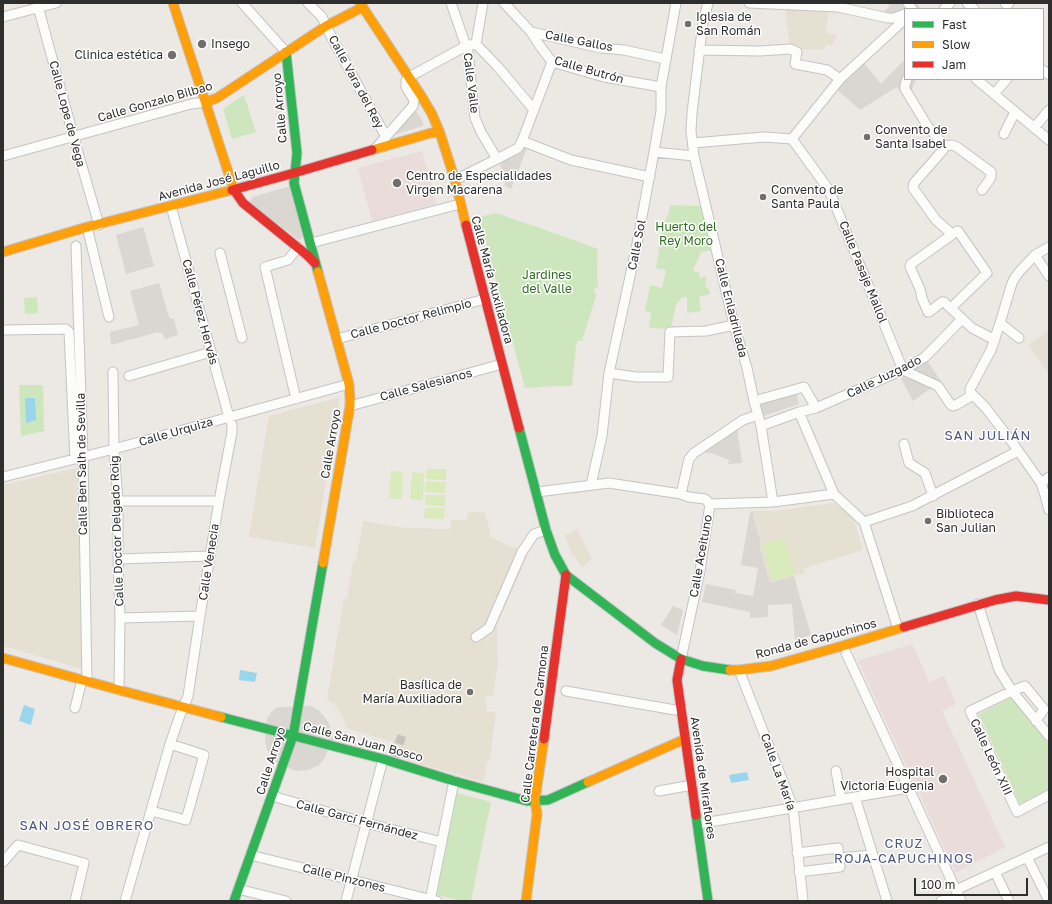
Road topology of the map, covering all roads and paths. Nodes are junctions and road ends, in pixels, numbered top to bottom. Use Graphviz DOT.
graph roads {
  1 [pos="56,3"];
  2 [pos="173,3"];
  3 [pos="242,3"];
  4 [pos="308,3"];
  5 [pos="451,3"];
  6 [pos="483,3"];
  7 [pos="504,3"];
  8 [pos="676,3"];
  9 [pos="708,3"];
  10 [pos="749,3"];
  11 [pos="1004,3"];
  12 [pos="1009,3"];
  13 [pos="365,4"];
  14 [pos="38,5"];
  15 [pos="904,11"];
  16 [pos="3,17"];
  17 [pos="904,20"];
  18 [pos="326,26"];
  19 [pos="532,32"];
  20 [pos="471,45"];
  21 [pos="700,50"];
  22 [pos="286,52"];
  23 [pos="665,59"];
  24 [pos="552,62"];
  25 [pos="409,77"];
  26 [pos="840,79"];
  27 [pos="907,80"];
  28 [pos="977,80"];
  29 [pos="1006,80"];
  30 [pos="661,87"];
  31 [pos="994,94"];
  32 [pos="418,99"];
  33 [pos="206,102"];
  34 [pos="534,110"];
  35 [pos="1049,110"];
  36 [pos="1015,112"];
  37 [pos="1034,128"];
  38 [pos="436,133"];
  39 [pos="1004,134"];
  40 [pos="74,137"];
  41 [pos="386,137"];
  42 [pos="792,138"];
  43 [pos="1049,140"];
  44 [pos="522,141"];
  45 [pos="693,143"];
  46 [pos="945,146"];
  47 [pos="375,149"];
  48 [pos="654,152"];
  49 [pos="3,156"];
  50 [pos="694,156"];
  51 [pos="497,159"];
  52 [pos="295,173"];
  53 [pos="650,177"];
  54 [pos="455,180"];
  55 [pos="234,190"];
  56 [pos="982,190"];
  57 [pos="460,204"];
  58 [pos="171,206"];
  59 [pos="99,225"];
  60 [pos="87,227"];
  61 [pos="952,234"];
  62 [pos="309,239"];
  63 [pos="294,244"];
  64 [pos="76,246"];
  65 [pos="1049,247"];
  66 [pos="3,252"];
  67 [pos="220,253"];
  68 [pos="1035,255"];
  69 [pos="318,269"];
  70 [pos="1049,276"];
  71 [pos="485,300"];
  72 [pos="951,308"];
  73 [pos="109,317"];
  74 [pos="962,319"];
  75 [pos="1000,323"];
  76 [pos="734,325"];
  77 [pos="3,330"];
  78 [pos="242,338"];
  79 [pos="1019,338"];
  80 [pos="337,339"];
  81 [pos="994,340"];
  82 [pos="211,352"];
  83 [pos="502,364"];
  84 [pos="902,370"];
  85 [pos="113,372"];
  86 [pos="609,373"];
  87 [pos="129,376"];
  88 [pos="349,384"];
  89 [pos="972,390"];
  90 [pos="296,399"];
  91 [pos="754,401"];
  92 [pos="350,406"];
  93 [pos="816,408"];
  94 [pos="800,412"];
  95 [pos="758,415"];
  96 [pos="229,417"];
  97 [pos="761,426"];
  98 [pos="904,444"];
  99 [pos="114,449"];
  100 [pos="1018,451"];
  101 [pos="79,458"];
  102 [pos="3,477"];
  103 [pos="1049,477"];
  104 [pos="1041,483"];
  105 [pos="591,485"];
  106 [pos="537,492"];
  107 [pos="681,494"];
  108 [pos="834,494"];
  109 [pos="933,496"];
  110 [pos="118,501"];
  111 [pos="219,501"];
  112 [pos="773,502"];
  113 [pos="710,504"];
  114 [pos="1049,510"];
  115 [pos="864,522"];
  116 [pos="546,530"];
  117 [pos="210,556"];
  118 [pos="118,559"];
  119 [pos="565,579"];
  120 [pos="1049,600"];
  121 [pos="978,604"];
  122 [pos="200,616"];
  123 [pos="120,618"];
  124 [pos="898,629"];
  125 [pos="476,637"];
  126 [pos="846,653"];
  127 [pos="3,658"];
  128 [pos="681,659"];
  129 [pos="740,670"];
  130 [pos="85,681"];
  131 [pos="119,690"];
  132 [pos="566,691"];
  133 [pos="1012,691"];
  134 [pos="184,707"];
  135 [pos="75,708"];
  136 [pos="675,710"];
  137 [pos="1036,721"];
  138 [pos="293,736"];
  139 [pos="1049,736"];
  140 [pos="685,739"];
  141 [pos="170,744"];
  142 [pos="383,759"];
  143 [pos="836,771"];
  144 [pos="454,781"];
  145 [pos="692,785"];
  146 [pos="908,788"];
  147 [pos="659,791"];
  148 [pos="1049,795"];
  149 [pos="272,796"];
  150 [pos="854,797"];
  151 [pos="841,799"];
  152 [pos="536,800"];
  153 [pos="793,807"];
  154 [pos="151,811"];
  155 [pos="366,824"];
  156 [pos="698,824"];
  157 [pos="442,842"];
  158 [pos="1049,847"];
  159 [pos="797,853"];
  160 [pos="250,855"];
  161 [pos="872,855"];
  162 [pos="1027,857"];
  163 [pos="839,858"];
  164 [pos="3,862"];
  165 [pos="800,872"];
  166 [pos="995,872"];
  167 [pos="352,880"];
  168 [pos="238,889"];
  169 [pos="959,896"];
  170 [pos="433,900"];
  171 [pos="75,901"];
  172 [pos="125,901"];
  173 [pos="234,901"];
  174 [pos="286,901"];
  175 [pos="346,901"];
  176 [pos="526,901"];
  177 [pos="708,901"];
  178 [pos="803,901"];
  179 [pos="887,901"];
  180 [pos="941,901"];
  181 [pos="1009,901"];
  182 [pos="1049,901"];
  1 -- 14 [label="street"];
  2 -- 33 [label="main road"];
  3 -- 22 [label="street"];
  4 -- 18 [label="street, Calle Vara del Rey"];
  5 -- 20 [label="street, Calle Valle"];
  6 -- 20 [label="street"];
  7 -- 19 [label="street, Calle Gallos"];
  8 -- 23 [label="street, Calle Sol"];
  9 -- 21 [label="street, Calle Enladrillada"];
  10 -- 15 [label="street"];
  11 -- 12 [label="street"];
  13 -- 18 [label="main road, Calle Gonzalo Bilbao"];
  13 -- 25 [label="main road, Calle María Auxiliadora"];
  14 -- 16 [label="street"];
  14 -- 40 [label="street, Calle Lope de Vega"];
  17 -- 26 [label="street"];
  18 -- 22 [label="main road, Calle Gonzalo Bilbao"];
  18 -- 41 [label="street, Calle Vara del Rey"];
  19 -- 23 [label="street, Calle Gallos"];
  19 -- 24 [label="street, Calle Butrón"];
  20 -- 25 [label="street"];
  20 -- 34 [label="street"];
  20 -- 51 [label="street, Calle Valle"];
  21 -- 26 [label="street"];
  21 -- 45 [label="street, Calle Enladrillada"];
  22 -- 33 [label="main road, Calle Gonzalo Bilbao"];
  22 -- 52 [label="main road, Calle Arroyo"];
  23 -- 30 [label="street, Calle Sol"];
  24 -- 30 [label="street, Calle Butrón"];
  24 -- 34 [label="street"];
  25 -- 32 [label="main road, Calle María Auxiliadora"];
  25 -- 32 [label="street, Calle María Auxiliadora"];
  26 -- 42 [label="street"];
  27 -- 46 [label="street"];
  28 -- 31 [label="street"];
  29 -- 31 [label="street"];
  30 -- 48 [label="street, Calle Sol"];
  31 -- 36 [label="street"];
  32 -- 38 [label="main road, Calle María Auxiliadora"];
  32 -- 41 [label="street"];
  33 -- 40 [label="street, Calle Gonzalo Bilbao"];
  33 -- 55 [label="main road"];
  34 -- 44 [label="street"];
  35 -- 37 [label="street"];
  36 -- 37 [label="street"];
  36 -- 39 [label="street"];
  37 -- 43 [label="street"];
  38 -- 47 [label="main road, Avenida José Laguillo"];
  38 -- 54 [label="main road, Calle María Auxiliadora"];
  40 -- 49 [label="street, Calle Gonzalo Bilbao"];
  40 -- 59 [label="street, Calle Lope de Vega"];
  41 -- 47 [label="street"];
  42 -- 45 [label="street"];
  42 -- 84 [label="street, Calle Pasaje Mallol"];
  44 -- 51 [label="street"];
  44 -- 53 [label="street"];
  45 -- 50 [label="street, Calle Enladrillada"];
  46 -- 56 [label="street"];
  46 -- 61 [label="street"];
  47 -- 52 [label="main road, Avenida José Laguillo"];
  48 -- 50 [label="street"];
  48 -- 53 [label="street, Calle Sol"];
  50 -- 76 [label="street, Calle Enladrillada"];
  51 -- 54 [label="street"];
  52 -- 55 [label="main road, Avenida José Laguillo"];
  52 -- 62 [label="main road, Calle Arroyo"];
  53 -- 86 [label="street, Calle Sol"];
  54 -- 57 [label="main road, Calle María Auxiliadora"];
  55 -- 58 [label="main road, Avenida José Laguillo"];
  55 -- 63 [label="main road"];
  57 -- 62 [label="street"];
  57 -- 71 [label="main road, Calle María Auxiliadora"];
  58 -- 59 [label="main road, Avenida José Laguillo"];
  58 -- 82 [label="street, Calle Pérez Hervás"];
  59 -- 60 [label="main road, Avenida José Laguillo"];
  60 -- 66 [label="main road, Avenida José Laguillo"];
  60 -- 73 [label="street"];
  61 -- 72 [label="street"];
  61 -- 72 [label="street"];
  62 -- 63 [label="street"];
  62 -- 69 [label="main road, Calle Arroyo"];
  63 -- 69 [label="main road"];
  63 -- 90 [label="street"];
  64 -- 101 [label="street, Calle Ben Salh de Sevilla"];
  65 -- 68 [label="street"];
  67 -- 78 [label="street"];
  68 -- 70 [label="street"];
  68 -- 75 [label="street"];
  69 -- 80 [label="main road, Calle Arroyo"];
  71 -- 80 [label="street, Calle Doctor Relimpio"];
  71 -- 83 [label="main road, Calle María Auxiliadora"];
  72 -- 74 [label="street"];
  74 -- 81 [label="street"];
  74 -- 84 [label="street, Calle Juzgado"];
  75 -- 79 [label="street"];
  75 -- 81 [label="street"];
  76 -- 86 [label="street"];
  76 -- 91 [label="street, Calle Enladrillada"];
  77 -- 101 [label="street"];
  80 -- 88 [label="main road, Calle Arroyo"];
  81 -- 89 [label="street"];
  82 -- 87 [label="street"];
  82 -- 96 [label="street, Calle Pérez Hervás"];
  83 -- 92 [label="street, Calle Salesianos"];
  83 -- 106 [label="main road, Calle María Auxiliadora"];
  84 -- 89 [label="street"];
  84 -- 93 [label="street, Calle Juzgado"];
  85 -- 99 [label="street, Calle Doctor Delgado Roig"];
  86 -- 105 [label="street, Calle Sol"];
  88 -- 90 [label="street, Calle Urquiza"];
  88 -- 92 [label="main road, Calle Arroyo"];
  89 -- 100 [label="street"];
  90 -- 96 [label="street, Calle Urquiza"];
  91 -- 93 [label="street"];
  91 -- 95 [label="street, Calle Enladrillada"];
  92 -- 138 [label="main road, Calle Arroyo"];
  93 -- 94 [label="street, Calle Juzgado"];
  94 -- 97 [label="street, Calle Juzgado"];
  94 -- 108 [label="street"];
  95 -- 97 [label="street, Calle Enladrillada"];
  95 -- 107 [label="street"];
  96 -- 99 [label="street, Calle Urquiza"];
  96 -- 111 [label="street, Calle Venecia"];
  97 -- 112 [label="street"];
  98 -- 109 [label="street"];
  99 -- 101 [label="street, Calle Urquiza"];
  99 -- 110 [label="street, Calle Doctor Delgado Roig"];
  100 -- 104 [label="street"];
  100 -- 109 [label="street"];
  101 -- 102 [label="street, Calle Urquiza"];
  101 -- 130 [label="street, Calle Ben Salh de Sevilla"];
  103 -- 104 [label="street"];
  104 -- 114 [label="street"];
  105 -- 106 [label="street"];
  105 -- 107 [label="street"];
  106 -- 116 [label="main road, Calle María Auxiliadora"];
  107 -- 113 [label="street"];
  108 -- 112 [label="street"];
  108 -- 115 [label="street"];
  109 -- 115 [label="street"];
  110 -- 111 [label="street"];
  110 -- 118 [label="street, Calle Doctor Delgado Roig"];
  111 -- 117 [label="street, Calle Venecia"];
  112 -- 113 [label="street"];
  113 -- 128 [label="street, Calle Aceituno"];
  115 -- 124 [label="street"];
  116 -- 119 [label="main road, Calle María Auxiliadora"];
  116 -- 125 [label="street"];
  117 -- 118 [label="street"];
  117 -- 122 [label="street, Calle Venecia"];
  118 -- 123 [label="street, Calle Doctor Delgado Roig"];
  119 -- 128 [label="main road, Ronda de Capuchinos"];
  119 -- 152 [label="main road, Calle Carretera de Carmona"];
  120 -- 121 [label="main road, Ronda de Capuchinos"];
  121 -- 124 [label="main road, Ronda de Capuchinos"];
  121 -- 133 [label="street"];
  122 -- 123 [label="street"];
  122 -- 134 [label="street, Calle Venecia"];
  123 -- 131 [label="street, Calle Doctor Delgado Roig"];
  124 -- 129 [label="main road, Ronda de Capuchinos"];
  126 -- 146 [label="street"];
  127 -- 130 [label="main road, Calle San Juan Bosco"];
  128 -- 129 [label="main road, Ronda de Capuchinos"];
  128 -- 140 [label="main road, Avenida de Miraflores"];
  129 -- 153 [label="street, Calle La María"];
  130 -- 131 [label="main road, Calle San Juan Bosco"];
  130 -- 135 [label="street, Calle Ben Salh de Sevilla"];
  131 -- 134 [label="main road, Calle San Juan Bosco"];
  132 -- 136 [label="street"];
  133 -- 137 [label="street"];
  133 -- 137 [label="street, Calle León XIII"];
  133 -- 148 [label="street, Calle León XIII"];
  134 -- 138 [label="main road, Calle San Juan Bosco"];
  134 -- 141 [label="street, Calle Venecia"];
  137 -- 139 [label="street"];
  138 -- 142 [label="main road, Calle San Juan Bosco"];
  138 -- 149 [label="main road, Calle Arroyo"];
  140 -- 145 [label="main road, Avenida de Miraflores"];
  140 -- 152 [label="main road, Calle San Juan Bosco"];
  141 -- 154 [label="street, Calle Venecia"];
  141 -- 154 [label="street"];
  142 -- 144 [label="main road, Calle San Juan Bosco"];
  142 -- 155 [label="street"];
  143 -- 151 [label="street"];
  144 -- 152 [label="main road, Calle San Juan Bosco"];
  144 -- 157 [label="street"];
  145 -- 147 [label="street"];
  145 -- 156 [label="main road, Avenida de Miraflores"];
  146 -- 150 [label="street"];
  146 -- 169 [label="street"];
  149 -- 155 [label="street, Calle Garcí Fernández"];
  149 -- 160 [label="main road, Calle Arroyo"];
  150 -- 151 [label="street"];
  150 -- 161 [label="street"];
  151 -- 153 [label="street"];
  152 -- 176 [label="main road, Calle Carretera de Carmona"];
  153 -- 156 [label="street"];
  153 -- 159 [label="street, Calle La María"];
  154 -- 172 [label="street, Calle Venecia"];
  155 -- 157 [label="street, Calle Garcí Fernández"];
  155 -- 167 [label="street"];
  156 -- 177 [label="main road, Avenida de Miraflores"];
  157 -- 170 [label="street"];
  158 -- 162 [label="street"];
  159 -- 163 [label="street"];
  159 -- 165 [label="street, Calle La María"];
  160 -- 167 [label="street, Calle Pinzones"];
  160 -- 168 [label="main road, Calle Arroyo"];
  161 -- 163 [label="street"];
  161 -- 179 [label="street"];
  162 -- 166 [label="street"];
  162 -- 182 [label="street"];
  163 -- 165 [label="street"];
  164 -- 171 [label="street"];
  165 -- 178 [label="street, Calle La María"];
  166 -- 169 [label="street"];
  166 -- 181 [label="street"];
  167 -- 170 [label="street, Calle Pinzones"];
  167 -- 175 [label="street"];
  168 -- 173 [label="main road, Calle Arroyo"];
  168 -- 174 [label="street"];
  169 -- 180 [label="street"];
}
